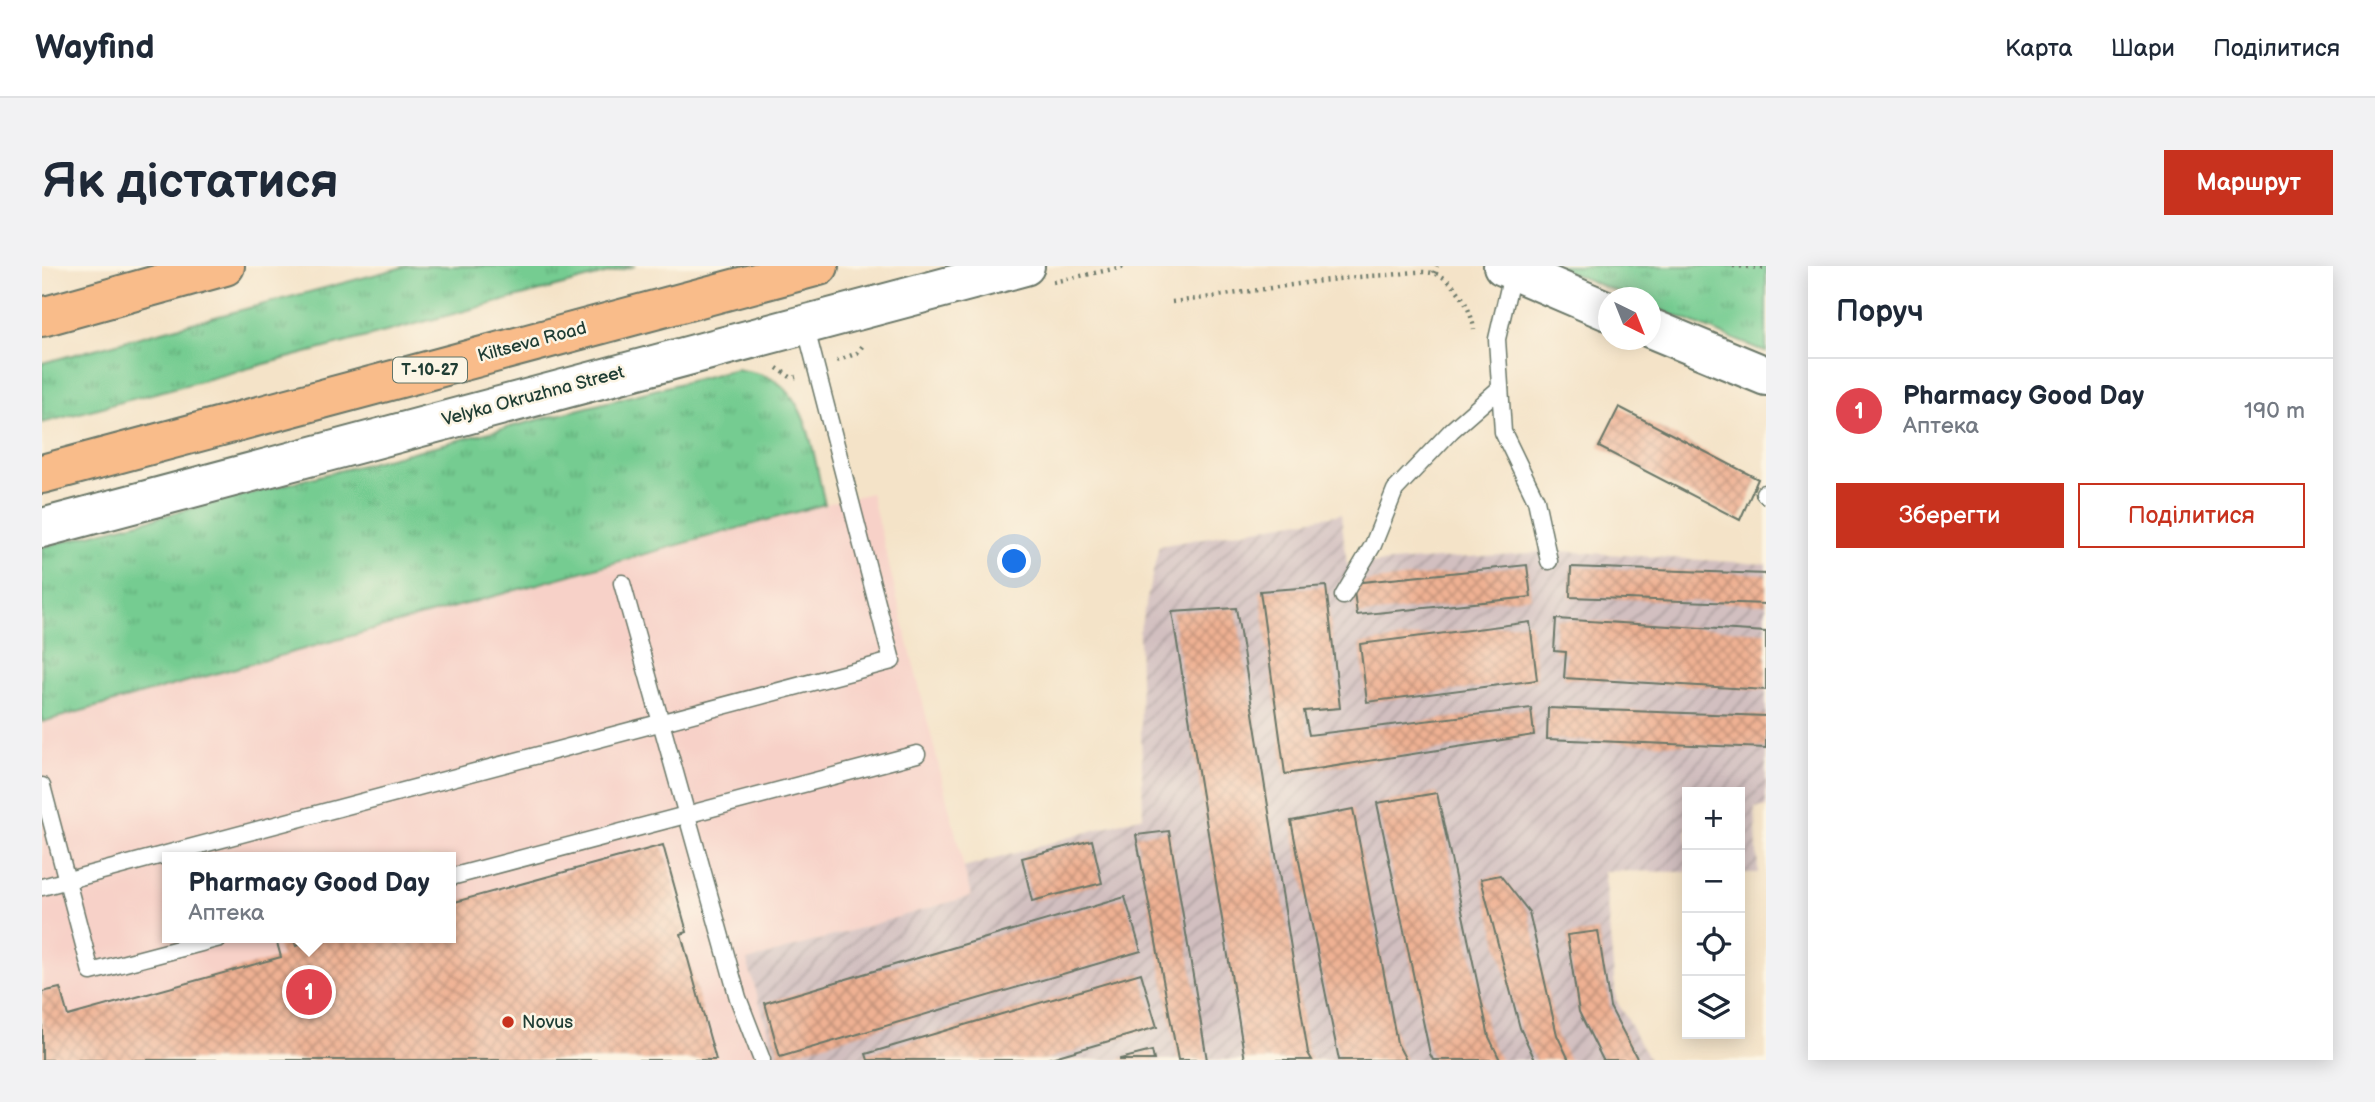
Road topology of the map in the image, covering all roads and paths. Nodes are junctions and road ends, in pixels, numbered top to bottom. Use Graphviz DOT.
graph roads {
  1 [pos="225,266"];
  2 [pos="819,266"];
  3 [pos="1025,266"];
  4 [pos="1437,266"];
  5 [pos="1733,266"];
  6 [pos="1508,268"];
  7 [pos="1766,268"];
  8 [pos="1434,273"];
  9 [pos="1172,302"];
  10 [pos="1598,307"];
  11 [pos="42,317"];
  12 [pos="804,322"];
  13 [pos="1661,333"];
  14 [pos="1497,339"];
  15 [pos="1766,376"];
  16 [pos="1500,388"];
  17 [pos="42,474"];
  18 [pos="42,528"];
  19 [pos="1549,561"];
  20 [pos="622,583"];
  21 [pos="1343,596"];
  22 [pos="660,722"];
  23 [pos="916,754"];
  24 [pos="42,786"];
  25 [pos="685,815"];
  26 [pos="172,852"];
  27 [pos="162,855"];
  28 [pos="456,876"];
  29 [pos="67,880"];
  30 [pos="42,887"];
  31 [pos="201,943"];
  32 [pos="762,1060"];
  1 -- 11 [label="highway"];
  2 -- 17 [label="highway, Kiltseva Road / Т-10-27"];
  3 -- 12 [label="street, Velyka Okruzhna Street"];
  4 -- 8 [label="path"];
  5 -- 7 [label="path"];
  6 -- 10 [label="street"];
  6 -- 14 [label="lane"];
  8 -- 9 [label="path"];
  8 -- 14 [label="path"];
  12 -- 18 [label="street, Velyka Okruzhna Street"];
  12 -- 22 [label="lane"];
  13 -- 15 [label="street"];
  14 -- 16 [label="lane"];
  16 -- 19 [label="lane"];
  16 -- 21 [label="lane"];
  20 -- 22 [label="lane"];
  22 -- 25 [label="lane"];
  22 -- 26 [label="lane"];
  23 -- 25 [label="lane"];
  24 -- 29 [label="lane"];
  25 -- 28 [label="lane"];
  25 -- 32 [label="lane"];
  27 -- 29 [label="lane"];
  29 -- 30 [label="lane"];
  29 -- 31 [label="lane"];
}
